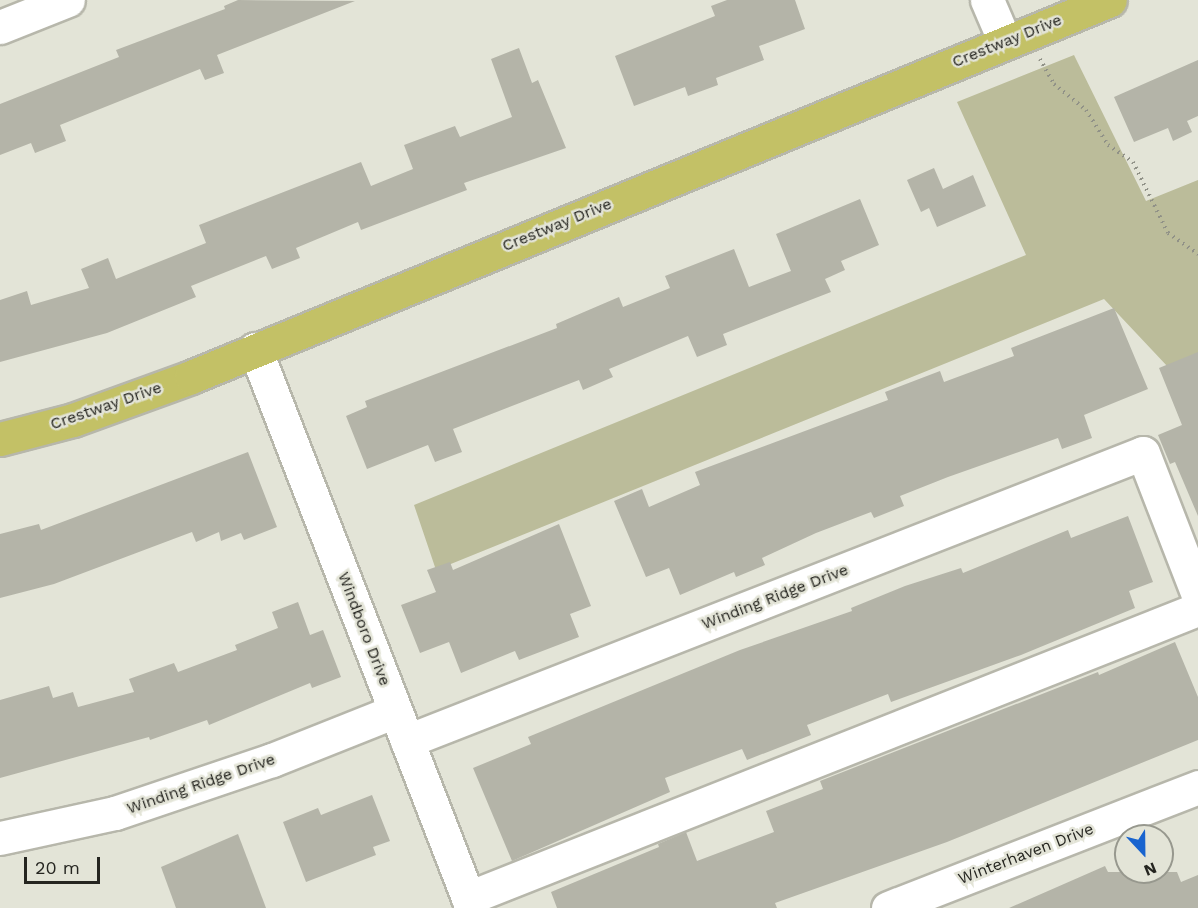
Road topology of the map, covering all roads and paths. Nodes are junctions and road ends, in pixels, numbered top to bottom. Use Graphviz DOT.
graph roads {
  1 [pos="68,0"];
  2 [pos="987,0"];
  3 [pos="1110,0"];
  4 [pos="0,27"];
  5 [pos="1016,37"];
  6 [pos="1198,254"];
  7 [pos="255,349"];
  8 [pos="0,439"];
  9 [pos="1198,594"];
  10 [pos="1198,609"];
  11 [pos="395,711"];
  12 [pos="407,741"];
  13 [pos="1198,787"];
  14 [pos="0,838"];
  15 [pos="470,903"];
  16 [pos="888,908"];
  1 -- 4 [label="street"];
  2 -- 5 [label="street"];
  3 -- 5 [label="main road, Crestway Drive"];
  5 -- 6 [label="path"];
  5 -- 7 [label="main road, Crestway Drive"];
  7 -- 8 [label="main road, Crestway Drive"];
  7 -- 11 [label="street, Windboro Drive"];
  9 -- 12 [label="street, Winding Ridge Drive"];
  10 -- 15 [label="street"];
  11 -- 12 [label="street, Windboro Drive"];
  11 -- 14 [label="street, Winding Ridge Drive"];
  12 -- 15 [label="street, Windboro Drive"];
  13 -- 16 [label="street, Winterhaven Drive"];
}
